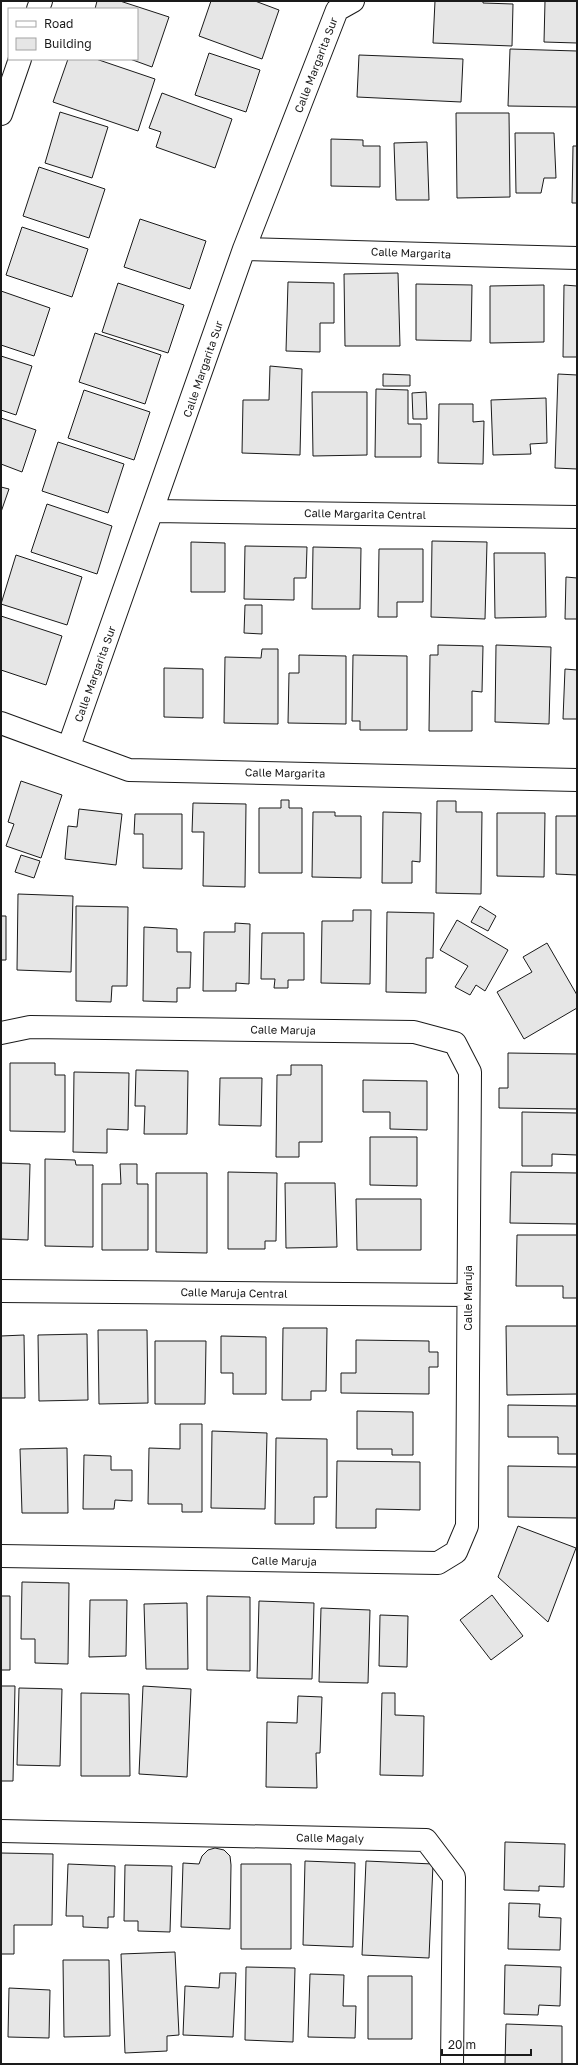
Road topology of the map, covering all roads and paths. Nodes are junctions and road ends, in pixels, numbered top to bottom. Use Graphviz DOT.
graph roads {
  1 [pos="353,1"];
  2 [pos="20,60"];
  3 [pos="1,114"];
  4 [pos="244,249"];
  5 [pos="577,258"];
  6 [pos="153,511"];
  7 [pos="577,517"];
  8 [pos="1,723"];
  9 [pos="69,746"];
  10 [pos="577,780"];
  11 [pos="1,1033"];
  12 [pos="1,1291"];
  13 [pos="468,1295"];
  14 [pos="1,1556"];
  15 [pos="1,1831"];
  16 [pos="452,2064"];
  1 -- 4 [label="street, Calle Margarita Sur"];
  2 -- 3 [label="street"];
  4 -- 5 [label="street, Calle Margarita"];
  4 -- 6 [label="street, Calle Margarita Sur"];
  6 -- 7 [label="street, Calle Margarita Central"];
  6 -- 9 [label="street, Calle Margarita Sur"];
  8 -- 9 [label="street, Calle Margarita"];
  9 -- 10 [label="street, Calle Margarita"];
  11 -- 13 [label="street, Calle Maruja"];
  12 -- 13 [label="street, Calle Maruja Central"];
  13 -- 14 [label="street, Calle Maruja"];
  15 -- 16 [label="street, Calle Magaly"];
}
